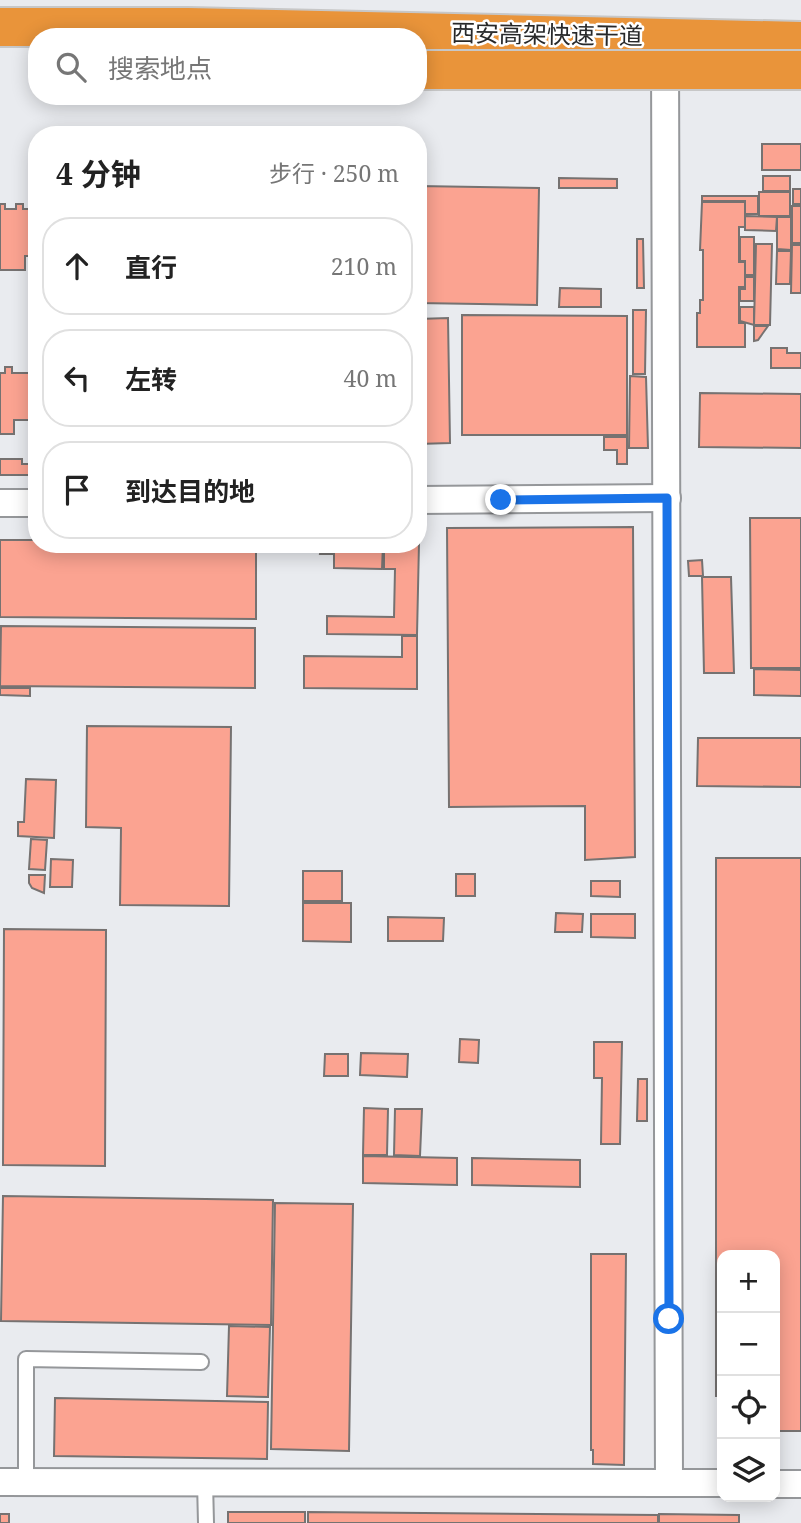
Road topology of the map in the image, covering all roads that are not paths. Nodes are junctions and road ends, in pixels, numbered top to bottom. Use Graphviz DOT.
graph roads {
  1 [pos="0,27"];
  2 [pos="232,28"];
  3 [pos="427,32"];
  4 [pos="801,41"];
  5 [pos="0,46"];
  6 [pos="28,49"];
  7 [pos="665,49"];
  8 [pos="427,70"];
  9 [pos="801,70"];
  10 [pos="667,498"];
  11 [pos="427,500"];
  12 [pos="0,503"];
  13 [pos="28,503"];
  14 [pos="201,1362"];
  15 [pos="13,1482"];
  16 [pos="205,1482"];
  17 [pos="670,1483"];
  18 [pos="717,1483"];
  19 [pos="780,1484"];
  20 [pos="801,1484"];
  21 [pos="206,1523"];
  1 -- 2 [label="highway, 西安高架快速干道"];
  3 -- 4 [label="highway, 西安高架快速干道"];
  5 -- 6 [label="highway"];
  7 -- 10 [label="street"];
  8 -- 9 [label="highway, bridge"];
  10 -- 11 [label="street"];
  10 -- 17 [label="street"];
  12 -- 13 [label="street"];
  14 -- 15 [label="lane"];
  15 -- 16 [label="street"];
  16 -- 17 [label="street"];
  16 -- 21 [label="lane"];
  17 -- 18 [label="street"];
  19 -- 20 [label="street"];
}
